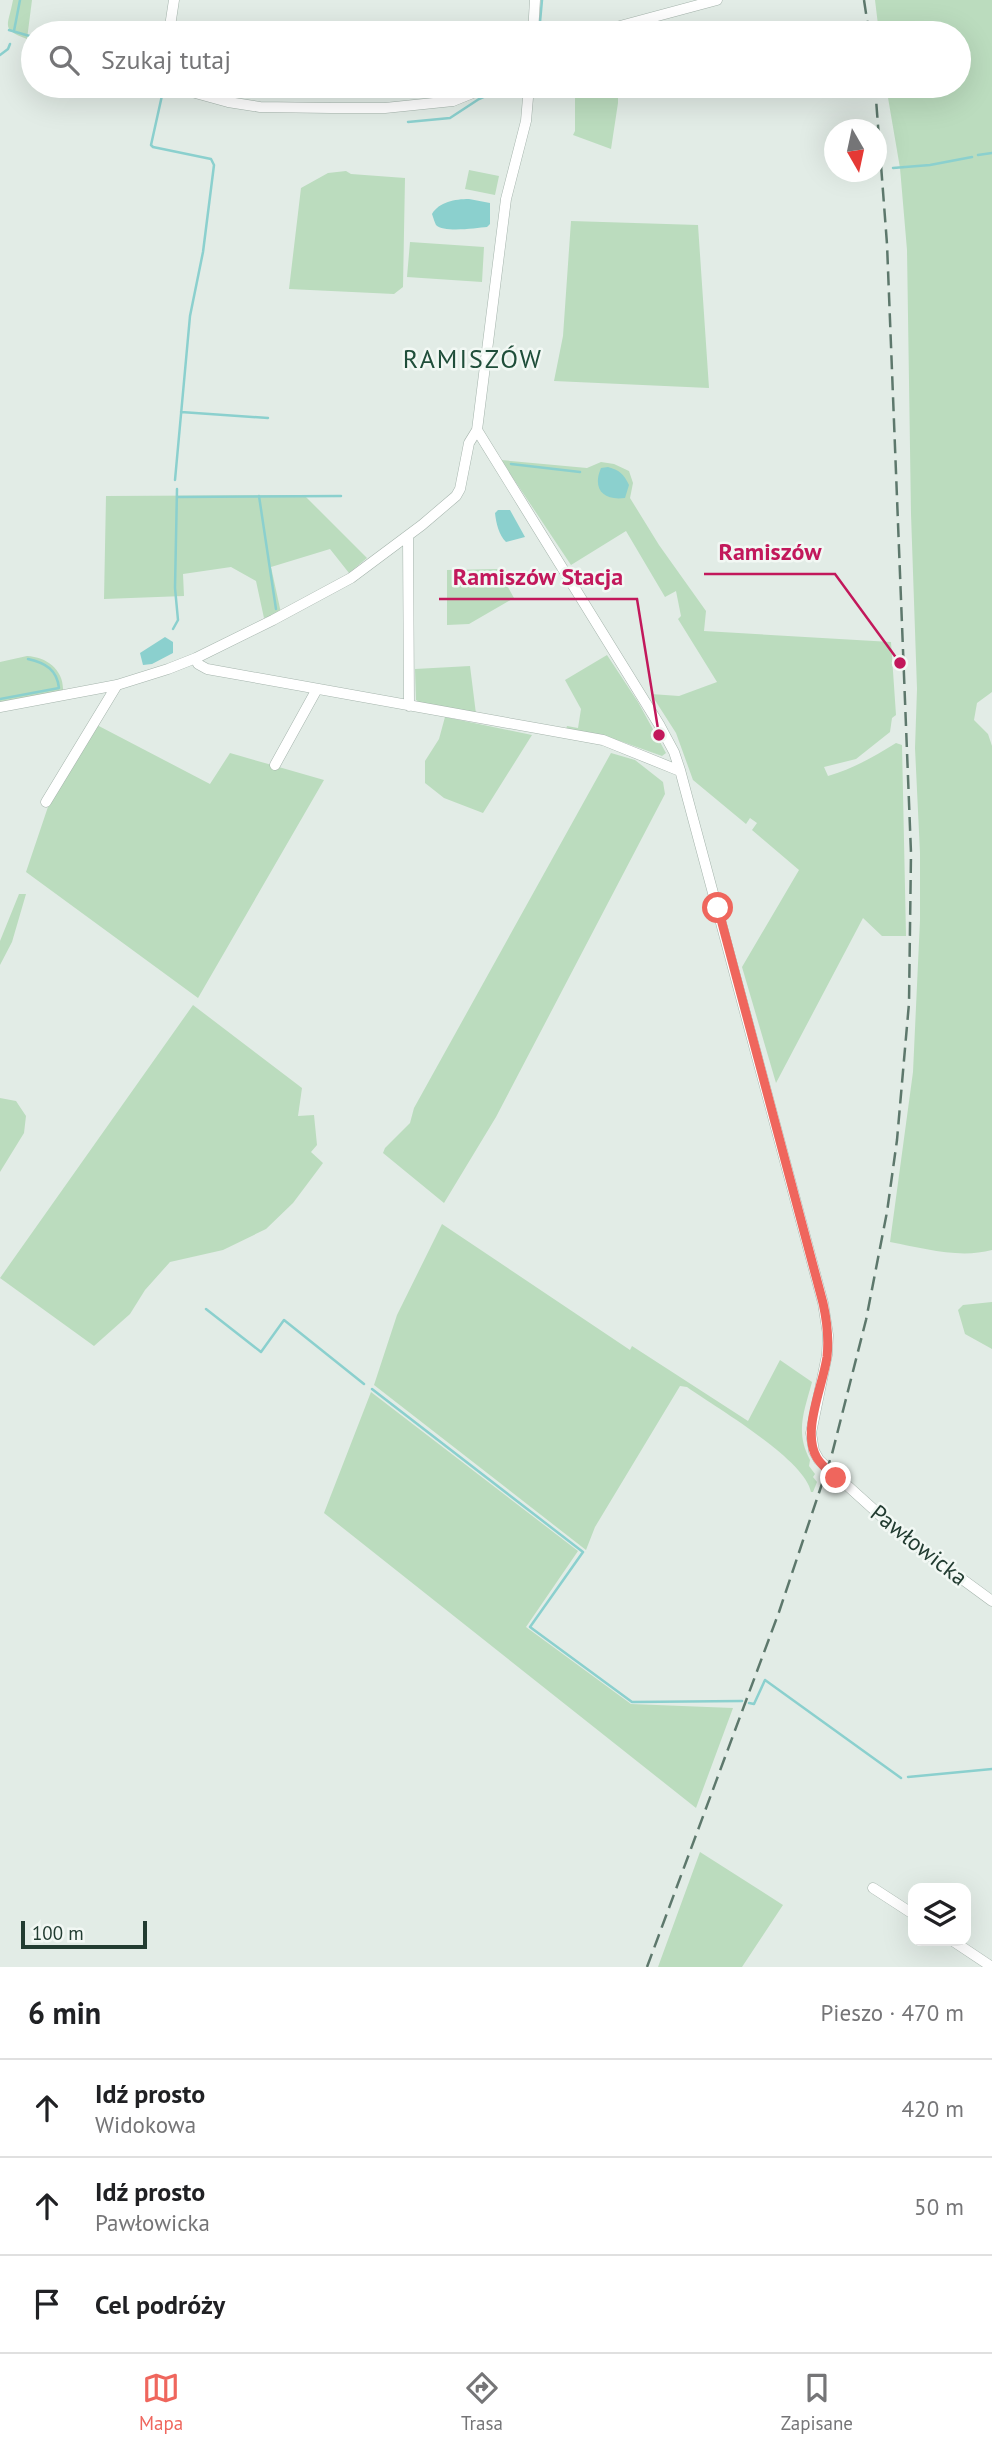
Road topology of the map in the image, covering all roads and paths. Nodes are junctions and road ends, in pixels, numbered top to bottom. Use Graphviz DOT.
graph roads {
  1 [pos="174,0"];
  2 [pos="535,0"];
  3 [pos="717,0"];
  4 [pos="171,21"];
  5 [pos="534,21"];
  6 [pos="639,21"];
  7 [pos="214,98"];
  8 [pos="462,98"];
  9 [pos="528,98"];
  10 [pos="477,430"];
  11 [pos="408,537"];
  12 [pos="195,658"];
  13 [pos="117,685"];
  14 [pos="317,689"];
  15 [pos="410,706"];
  16 [pos="0,707"];
  17 [pos="275,765"];
  18 [pos="680,771"];
  19 [pos="46,802"];
  20 [pos="992,1601"];
  21 [pos="873,1888"];
  22 [pos="908,1911"];
  23 [pos="960,1946"];
  24 [pos="992,1967"];
  1 -- 4 [label="street"];
  2 -- 5 [label="street"];
  3 -- 6 [label="street"];
  7 -- 8 [label="street"];
  9 -- 10 [label="street"];
  10 -- 11 [label="street"];
  10 -- 18 [label="street, Pawłowicka"];
  11 -- 12 [label="street"];
  11 -- 15 [label="street"];
  12 -- 13 [label="street"];
  12 -- 14 [label="street"];
  13 -- 16 [label="street"];
  13 -- 19 [label="street"];
  14 -- 15 [label="street"];
  14 -- 17 [label="street"];
  15 -- 18 [label="street"];
  18 -- 20 [label="street, Pawłowicka"];
  21 -- 22 [label="street"];
  23 -- 24 [label="street"];
}
